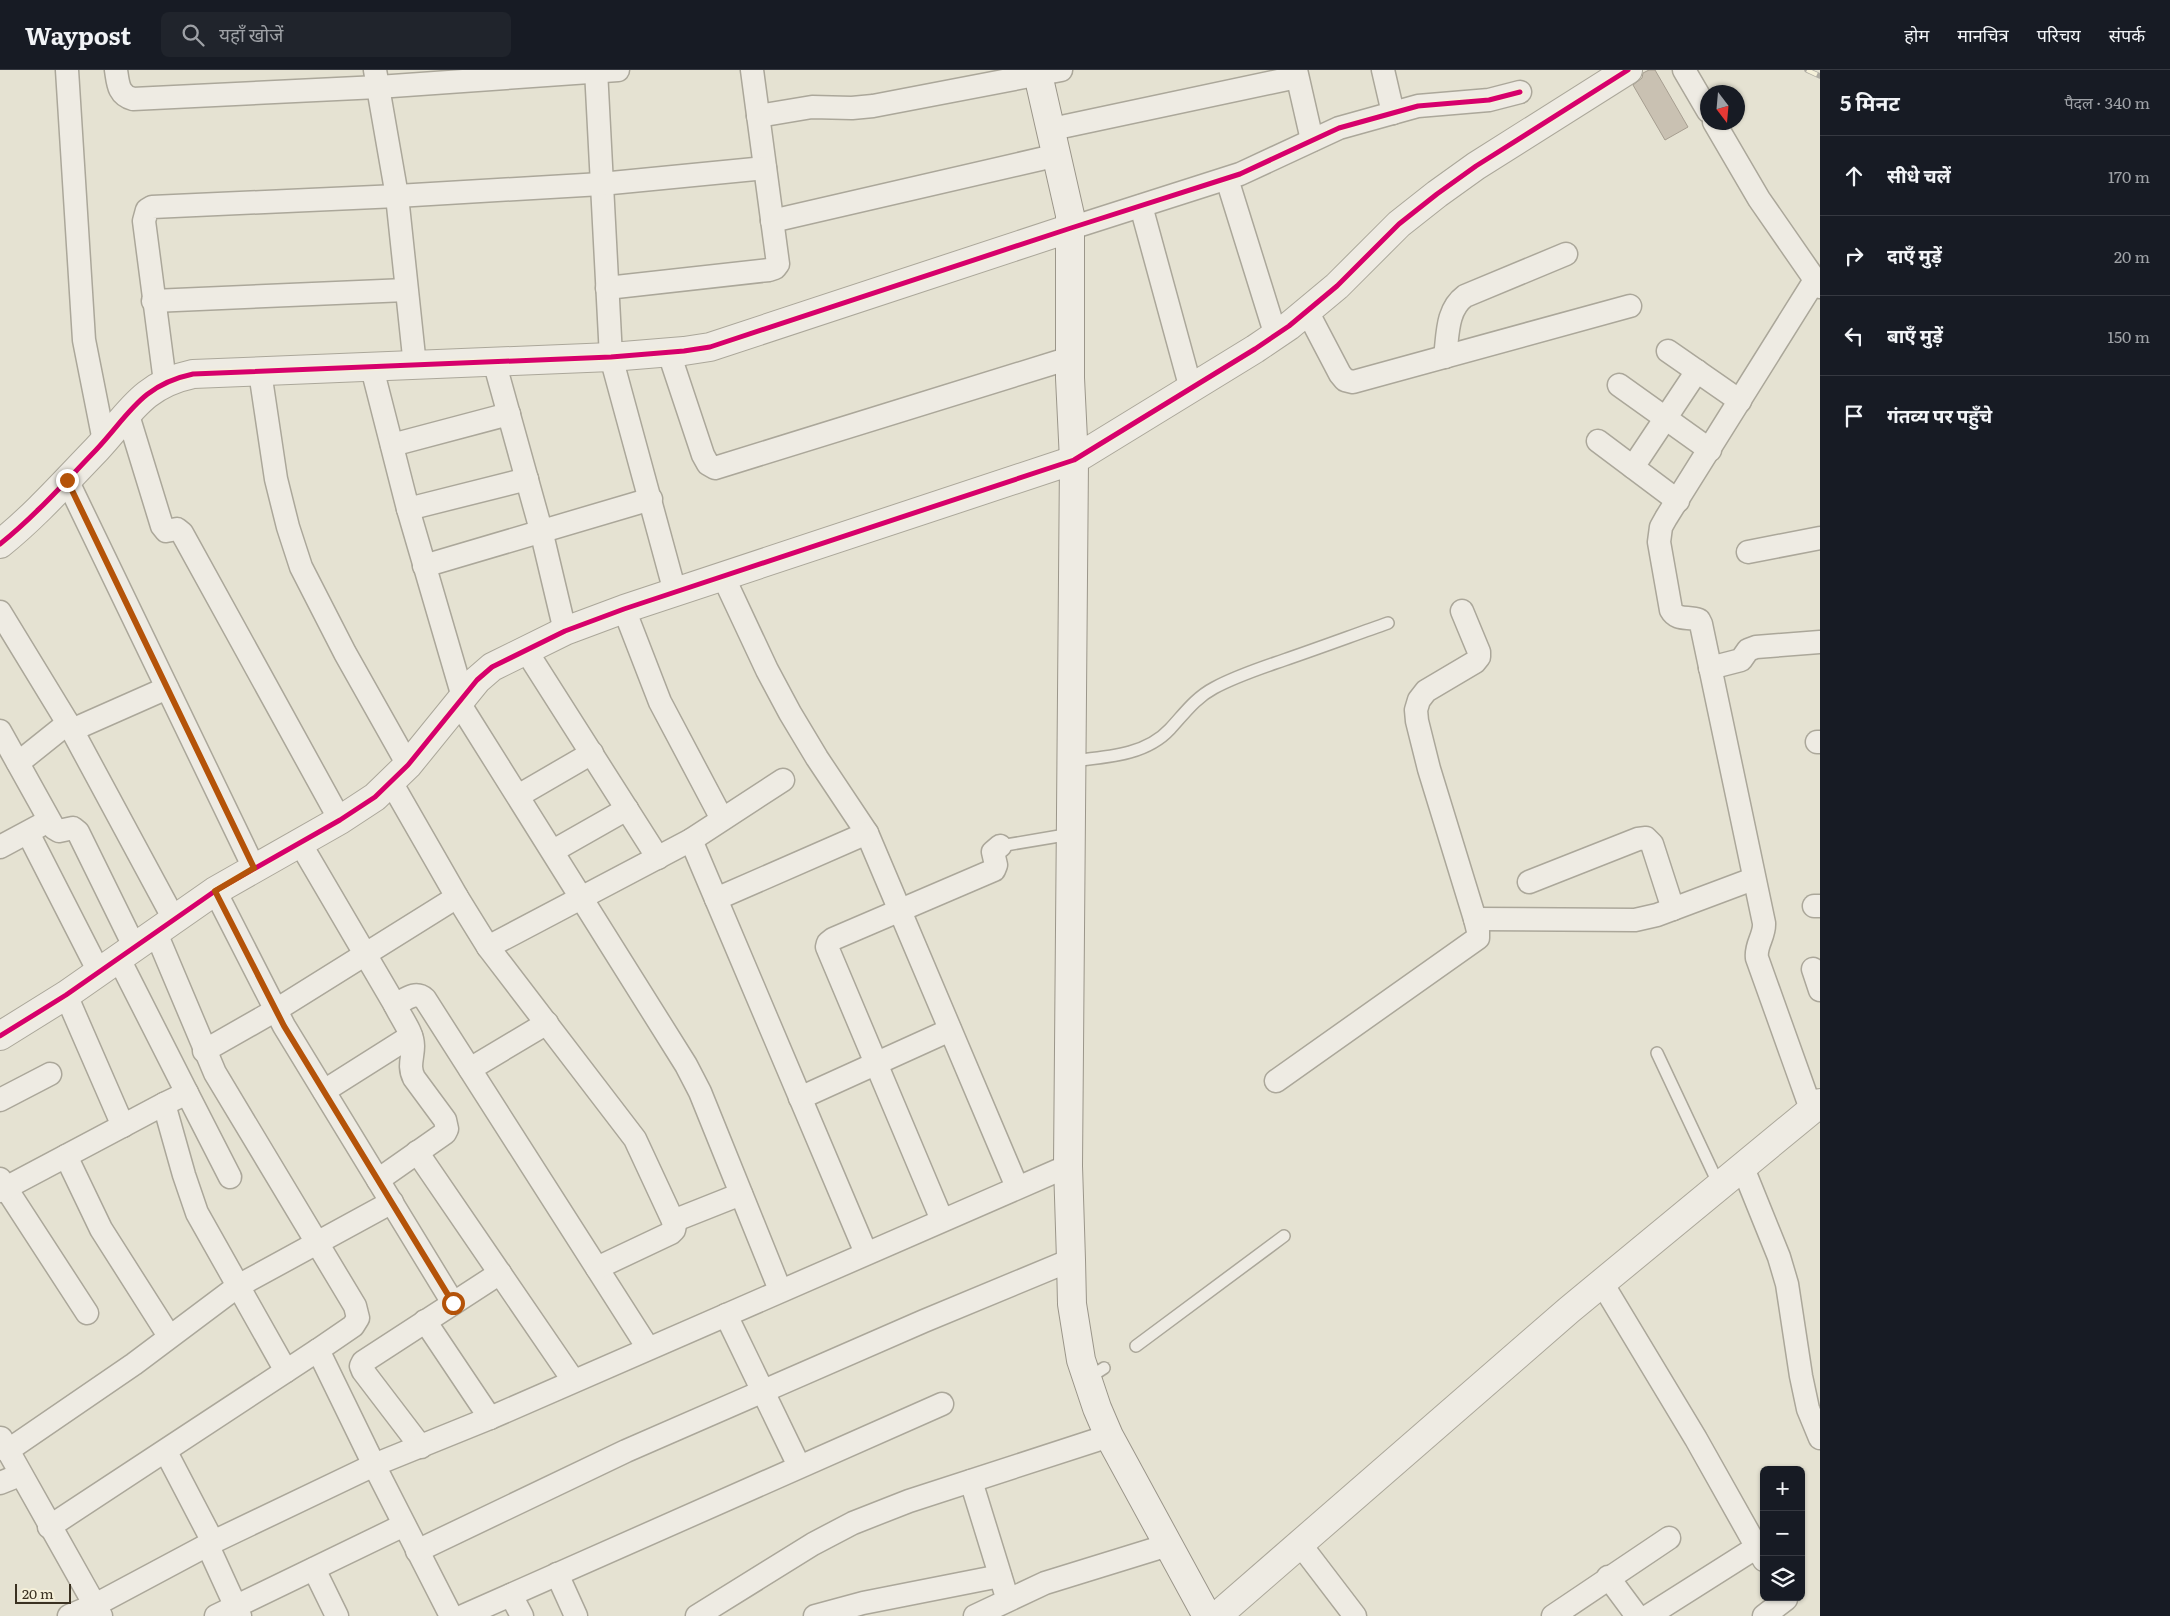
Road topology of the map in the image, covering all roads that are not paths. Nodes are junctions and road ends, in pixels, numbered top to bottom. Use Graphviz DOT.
graph roads {
  1 [pos="67,70"];
  2 [pos="116,70"];
  3 [pos="752,70"];
  4 [pos="1383,70"];
  5 [pos="1628,70"];
  6 [pos="1684,70"];
  7 [pos="603,71"];
  8 [pos="1046,72"];
  9 [pos="1297,74"];
  10 [pos="376,78"];
  11 [pos="1520,92"];
  12 [pos="1700,97"];
  13 [pos="1394,113"];
  14 [pos="758,116"];
  15 [pos="1052,128"];
  16 [pos="1719,130"];
  17 [pos="1312,140"];
  18 [pos="1058,156"];
  19 [pos="765,168"];
  20 [pos="1227,178"];
  21 [pos="601,184"];
  22 [pos="397,196"];
  23 [pos="1141,206"];
  24 [pos="772,221"];
  25 [pos="1071,228"];
  26 [pos="1566,254"];
  27 [pos="1817,283"];
  28 [pos="607,288"];
  29 [pos="406,290"];
  30 [pos="153,301"];
  31 [pos="1630,306"];
  32 [pos="1307,311"];
  33 [pos="1276,336"];
  34 [pos="1668,351"];
  35 [pos="669,352"];
  36 [pos="611,357"];
  37 [pos="1446,357"];
  38 [pos="1070,358"];
  39 [pos="494,361"];
  40 [pos="414,366"];
  41 [pos="372,368"];
  42 [pos="1697,371"];
  43 [pos="260,372"];
  44 [pos="165,382"];
  45 [pos="1619,385"];
  46 [pos="1191,389"];
  47 [pos="1740,401"];
  48 [pos="127,412"];
  49 [pos="509,414"];
  50 [pos="1665,418"];
  51 [pos="104,441"];
  52 [pos="1598,441"];
  53 [pos="392,445"];
  54 [pos="1710,450"];
  55 [pos="1074,460"];
  56 [pos="1633,468"];
  57 [pos="527,479"];
  58 [pos="67,480"];
  59 [pos="651,499"];
  60 [pos="1678,500"];
  61 [pos="408,509"];
  62 [pos="541,530"];
  63 [pos="1820,538"];
  64 [pos="0,544"];
  65 [pos="1748,552"];
  66 [pos="424,566"];
  67 [pos="723,576"];
  68 [pos="675,592"];
  69 [pos="624,609"];
  70 [pos="1462,611"];
  71 [pos="0,612"];
  72 [pos="1388,623"];
  73 [pos="565,631"];
  74 [pos="1820,642"];
  75 [pos="526,649"];
  76 [pos="1710,668"];
  77 [pos="168,688"];
  78 [pos="461,700"];
  79 [pos="70,727"];
  80 [pos="0,731"];
  81 [pos="592,754"];
  82 [pos="1071,761"];
  83 [pos="18,763"];
  84 [pos="400,773"];
  85 [pos="783,780"];
  86 [pos="518,796"];
  87 [pos="627,809"];
  88 [pos="722,819"];
  89 [pos="50,820"];
  90 [pos="340,820"];
  91 [pos="28,833"];
  92 [pos="867,833"];
  93 [pos="1071,834"];
  94 [pos="691,840"];
  95 [pos="300,843"];
  96 [pos="1000,846"];
  97 [pos="0,847"];
  98 [pos="553,851"];
  99 [pos="658,858"];
  100 [pos="254,868"];
  101 [pos="1753,879"];
  102 [pos="1529,882"];
  103 [pos="215,891"];
  104 [pos="457,898"];
  105 [pos="582,898"];
  106 [pos="716,899"];
  107 [pos="1673,909"];
  108 [pos="900,910"];
  109 [pos="1476,918"];
  110 [pos="137,947"];
  111 [pos="488,947"];
  112 [pos="365,955"];
  113 [pos="66,995"];
  114 [pos="395,1005"];
  115 [pos="276,1010"];
  116 [pos="547,1023"];
  117 [pos="950,1030"];
  118 [pos="0,1036"];
  119 [pos="411,1036"];
  120 [pos="204,1051"];
  121 [pos="1658,1053"];
  122 [pos="875,1064"];
  123 [pos="470,1069"];
  124 [pos="50,1074"];
  125 [pos="1276,1081"];
  126 [pos="324,1091"];
  127 [pos="186,1092"];
  128 [pos="800,1098"];
  129 [pos="0,1100"];
  130 [pos="164,1104"];
  131 [pos="1816,1106"];
  132 [pos="123,1126"];
  133 [pos="418,1152"];
  134 [pos="66,1156"];
  135 [pos="1068,1166"];
  136 [pos="1743,1168"];
  137 [pos="230,1178"];
  138 [pos="378,1180"];
  139 [pos="1,1186"];
  140 [pos="1720,1186"];
  141 [pos="1018,1188"];
  142 [pos="741,1194"];
  143 [pos="392,1202"];
  144 [pos="942,1220"];
  145 [pos="674,1221"];
  146 [pos="1284,1236"];
  147 [pos="317,1243"];
  148 [pos="866,1253"];
  149 [pos="1071,1260"];
  150 [pos="598,1268"];
  151 [pos="500,1273"];
  152 [pos="1602,1283"];
  153 [pos="238,1286"];
  154 [pos="780,1290"];
  155 [pos="453,1303"];
  156 [pos="87,1313"];
  157 [pos="726,1315"];
  158 [pos="425,1320"];
  159 [pos="169,1336"];
  160 [pos="1136,1346"];
  161 [pos="648,1348"];
  162 [pos="318,1350"];
  163 [pos="286,1371"];
  164 [pos="573,1380"];
  165 [pos="762,1392"];
  166 [pos="942,1404"];
  167 [pos="490,1418"];
  168 [pos="1109,1436"];
  169 [pos="1820,1438"];
  170 [pos="3,1444"];
  171 [pos="422,1447"];
  172 [pos="166,1452"];
  173 [pos="374,1465"];
  174 [pos="799,1466"];
  175 [pos="10,1479"];
  176 [pos="971,1481"];
  177 [pos="404,1525"];
  178 [pos="50,1527"];
  179 [pos="1669,1538"];
  180 [pos="211,1544"];
  181 [pos="1300,1544"];
  182 [pos="1168,1545"];
  183 [pos="417,1551"];
  184 [pos="1760,1553"];
  185 [pos="314,1568"];
  186 [pos="557,1574"];
  187 [pos="1000,1576"];
  188 [pos="1608,1577"];
  189 [pos="511,1595"];
  190 [pos="1007,1599"];
  191 [pos="1789,1604"];
  192 [pos="98,1610"];
  193 [pos="230,1613"];
  194 [pos="69,1616"];
  195 [pos="337,1616"];
  196 [pos="451,1616"];
  197 [pos="463,1616"];
  198 [pos="522,1616"];
  199 [pos="576,1616"];
  200 [pos="697,1616"];
  201 [pos="815,1616"];
  202 [pos="975,1616"];
  203 [pos="1207,1616"];
  204 [pos="1217,1616"];
  205 [pos="1354,1616"];
  206 [pos="1553,1616"];
  207 [pos="1636,1616"];
  208 [pos="1648,1616"];
  209 [pos="1764,1616"];
  1 -- 51 [label="street"];
  2 -- 10 [label="street"];
  3 -- 14 [label="street"];
  4 -- 13 [label="street"];
  5 -- 32 [label="street"];
  6 -- 12 [label="street"];
  7 -- 10 [label="street"];
  7 -- 21 [label="street"];
  8 -- 14 [label="street"];
  8 -- 15 [label="street"];
  9 -- 15 [label="street"];
  9 -- 17 [label="street"];
  10 -- 22 [label="street"];
  11 -- 13 [label="street"];
  13 -- 17 [label="street"];
  14 -- 19 [label="street"];
  15 -- 18 [label="street"];
  16 -- 27 [label="street"];
  17 -- 20 [label="street"];
  18 -- 24 [label="street"];
  18 -- 25 [label="street"];
  19 -- 21 [label="street"];
  19 -- 24 [label="street"];
  20 -- 23 [label="street"];
  20 -- 33 [label="street"];
  21 -- 22 [label="street"];
  21 -- 28 [label="street"];
  22 -- 29 [label="street"];
  22 -- 30 [label="street"];
  23 -- 25 [label="street"];
  23 -- 46 [label="street"];
  24 -- 28 [label="street"];
  25 -- 35 [label="street"];
  25 -- 38 [label="street"];
  26 -- 37 [label="street"];
  27 -- 47 [label="street"];
  28 -- 36 [label="street"];
  29 -- 30 [label="street"];
  29 -- 40 [label="street"];
  30 -- 44 [label="street"];
  31 -- 37 [label="street"];
  32 -- 33 [label="street"];
  32 -- 37 [label="street"];
  33 -- 46 [label="street"];
  34 -- 42 [label="street"];
  35 -- 36 [label="street"];
  35 -- 38 [label="street"];
  36 -- 39 [label="street"];
  36 -- 59 [label="street"];
  38 -- 55 [label="street"];
  39 -- 40 [label="street"];
  39 -- 49 [label="street"];
  40 -- 41 [label="street"];
  41 -- 43 [label="street"];
  41 -- 53 [label="street"];
  42 -- 47 [label="street"];
  42 -- 50 [label="street"];
  43 -- 44 [label="street"];
  43 -- 84 [label="street"];
  44 -- 48 [label="street"];
  45 -- 50 [label="street"];
  46 -- 55 [label="street"];
  47 -- 54 [label="street"];
  48 -- 51 [label="street"];
  48 -- 90 [label="street"];
  49 -- 53 [label="street"];
  49 -- 57 [label="street"];
  50 -- 54 [label="street"];
  50 -- 56 [label="street"];
  51 -- 58 [label="street"];
  52 -- 56 [label="street"];
  53 -- 61 [label="street"];
  54 -- 60 [label="street"];
  55 -- 67 [label="street"];
  55 -- 82 [label="street"];
  56 -- 60 [label="street"];
  57 -- 61 [label="street"];
  57 -- 62 [label="street"];
  58 -- 64 [label="street"];
  58 -- 77 [label="street"];
  59 -- 62 [label="street"];
  59 -- 68 [label="street"];
  60 -- 76 [label="street"];
  61 -- 66 [label="street"];
  62 -- 66 [label="street"];
  62 -- 73 [label="street"];
  63 -- 65 [label="street"];
  66 -- 78 [label="street"];
  67 -- 68 [label="street"];
  67 -- 92 [label="street"];
  68 -- 69 [label="street"];
  69 -- 73 [label="street"];
  69 -- 88 [label="street"];
  70 -- 109 [label="street"];
  71 -- 79 [label="street"];
  72 -- 82 [label="lane"];
  73 -- 75 [label="street"];
  74 -- 76 [label="street"];
  75 -- 78 [label="street"];
  75 -- 81 [label="street"];
  76 -- 101 [label="street"];
  77 -- 79 [label="street"];
  77 -- 100 [label="street"];
  78 -- 84 [label="street"];
  78 -- 86 [label="street"];
  79 -- 83 [label="street"];
  79 -- 110 [label="street"];
  80 -- 83 [label="street"];
  81 -- 86 [label="street"];
  81 -- 87 [label="street"];
  82 -- 93 [label="street"];
  83 -- 89 [label="street"];
  84 -- 90 [label="street"];
  84 -- 104 [label="street"];
  85 -- 88 [label="street"];
  86 -- 98 [label="street"];
  87 -- 98 [label="street"];
  87 -- 99 [label="street"];
  88 -- 94 [label="street"];
  89 -- 91 [label="street"];
  89 -- 110 [label="street"];
  90 -- 95 [label="street"];
  91 -- 97 [label="street"];
  91 -- 110 [label="street"];
  92 -- 106 [label="street"];
  92 -- 108 [label="street"];
  93 -- 96 [label="lane"];
  93 -- 135 [label="street"];
  94 -- 99 [label="street"];
  94 -- 106 [label="street"];
  95 -- 100 [label="street"];
  95 -- 112 [label="street"];
  96 -- 108 [label="street"];
  98 -- 105 [label="street"];
  99 -- 105 [label="street"];
  100 -- 103 [label="street"];
  101 -- 107 [label="street"];
  101 -- 131 [label="street"];
  102 -- 107 [label="street"];
  103 -- 110 [label="street"];
  103 -- 115 [label="street"];
  104 -- 111 [label="street"];
  104 -- 112 [label="street"];
  105 -- 111 [label="street"];
  105 -- 142 [label="street"];
  106 -- 128 [label="street"];
  107 -- 109 [label="street"];
  108 -- 117 [label="street"];
  108 -- 122 [label="street"];
  109 -- 125 [label="street"];
  110 -- 113 [label="street"];
  110 -- 120 [label="street"];
  110 -- 127 [label="street"];
  111 -- 116 [label="street"];
  112 -- 114 [label="street"];
  112 -- 115 [label="street"];
  113 -- 118 [label="street"];
  113 -- 132 [label="street"];
  114 -- 119 [label="street"];
  114 -- 123 [label="street"];
  115 -- 120 [label="street"];
  115 -- 126 [label="street"];
  116 -- 123 [label="street"];
  116 -- 145 [label="street"];
  117 -- 122 [label="street"];
  117 -- 141 [label="street"];
  119 -- 126 [label="street"];
  119 -- 133 [label="street"];
  120 -- 147 [label="street"];
  121 -- 140 [label="lane"];
  122 -- 128 [label="street"];
  122 -- 144 [label="street"];
  123 -- 150 [label="street"];
  124 -- 129 [label="street"];
  126 -- 138 [label="street"];
  127 -- 130 [label="street"];
  127 -- 137 [label="street"];
  128 -- 148 [label="street"];
  130 -- 132 [label="street"];
  130 -- 153 [label="street"];
  131 -- 136 [label="street"];
  132 -- 134 [label="street"];
  133 -- 138 [label="street"];
  133 -- 151 [label="street"];
  134 -- 139 [label="street"];
  134 -- 159 [label="street"];
  135 -- 141 [label="street"];
  135 -- 149 [label="street"];
  136 -- 140 [label="street"];
  136 -- 169 [label="street"];
  138 -- 143 [label="street"];
  139 -- 156 [label="street"];
  140 -- 152 [label="street"];
  141 -- 144 [label="street"];
  142 -- 145 [label="street"];
  142 -- 154 [label="street"];
  143 -- 147 [label="street"];
  143 -- 155 [label="street"];
  144 -- 148 [label="street"];
  145 -- 150 [label="street"];
  146 -- 160 [label="lane"];
  147 -- 153 [label="street"];
  147 -- 162 [label="street"];
  148 -- 154 [label="street"];
  149 -- 165 [label="street"];
  149 -- 168 [label="street"];
  150 -- 161 [label="street"];
  151 -- 155 [label="street"];
  151 -- 164 [label="street"];
  152 -- 181 [label="street"];
  152 -- 184 [label="street"];
  153 -- 159 [label="street"];
  153 -- 163 [label="street"];
  154 -- 157 [label="street"];
  155 -- 158 [label="street"];
  157 -- 161 [label="street"];
  157 -- 165 [label="street"];
  158 -- 167 [label="street"];
  158 -- 171 [label="street"];
  159 -- 170 [label="street"];
  161 -- 164 [label="street"];
  162 -- 163 [label="street"];
  162 -- 173 [label="street"];
  163 -- 172 [label="street"];
  164 -- 167 [label="street"];
  165 -- 174 [label="street"];
  165 -- 183 [label="street"];
  166 -- 174 [label="street"];
  167 -- 171 [label="street"];
  168 -- 176 [label="street"];
  168 -- 182 [label="street"];
  170 -- 175 [label="street"];
  171 -- 173 [label="street"];
  172 -- 178 [label="street"];
  172 -- 180 [label="street"];
  173 -- 177 [label="street"];
  173 -- 180 [label="street"];
  174 -- 186 [label="street"];
  175 -- 178 [label="street"];
  176 -- 187 [label="street"];
  176 -- 200 [label="street"];
  177 -- 183 [label="street"];
  177 -- 185 [label="street"];
  178 -- 192 [label="street"];
  179 -- 188 [label="street"];
  180 -- 192 [label="street"];
  180 -- 193 [label="street"];
  181 -- 204 [label="street"];
  181 -- 205 [label="street"];
  182 -- 190 [label="street"];
  182 -- 203 [label="street"];
  183 -- 196 [label="street"];
  184 -- 208 [label="street"];
  185 -- 193 [label="street"];
  185 -- 195 [label="street"];
  186 -- 189 [label="street"];
  186 -- 199 [label="street"];
  187 -- 190 [label="street"];
  187 -- 201 [label="street"];
  188 -- 206 [label="street"];
  188 -- 207 [label="street"];
  189 -- 197 [label="street"];
  189 -- 198 [label="street"];
  190 -- 202 [label="street"];
  191 -- 209 [label="street"];
  192 -- 194 [label="street"];
}
